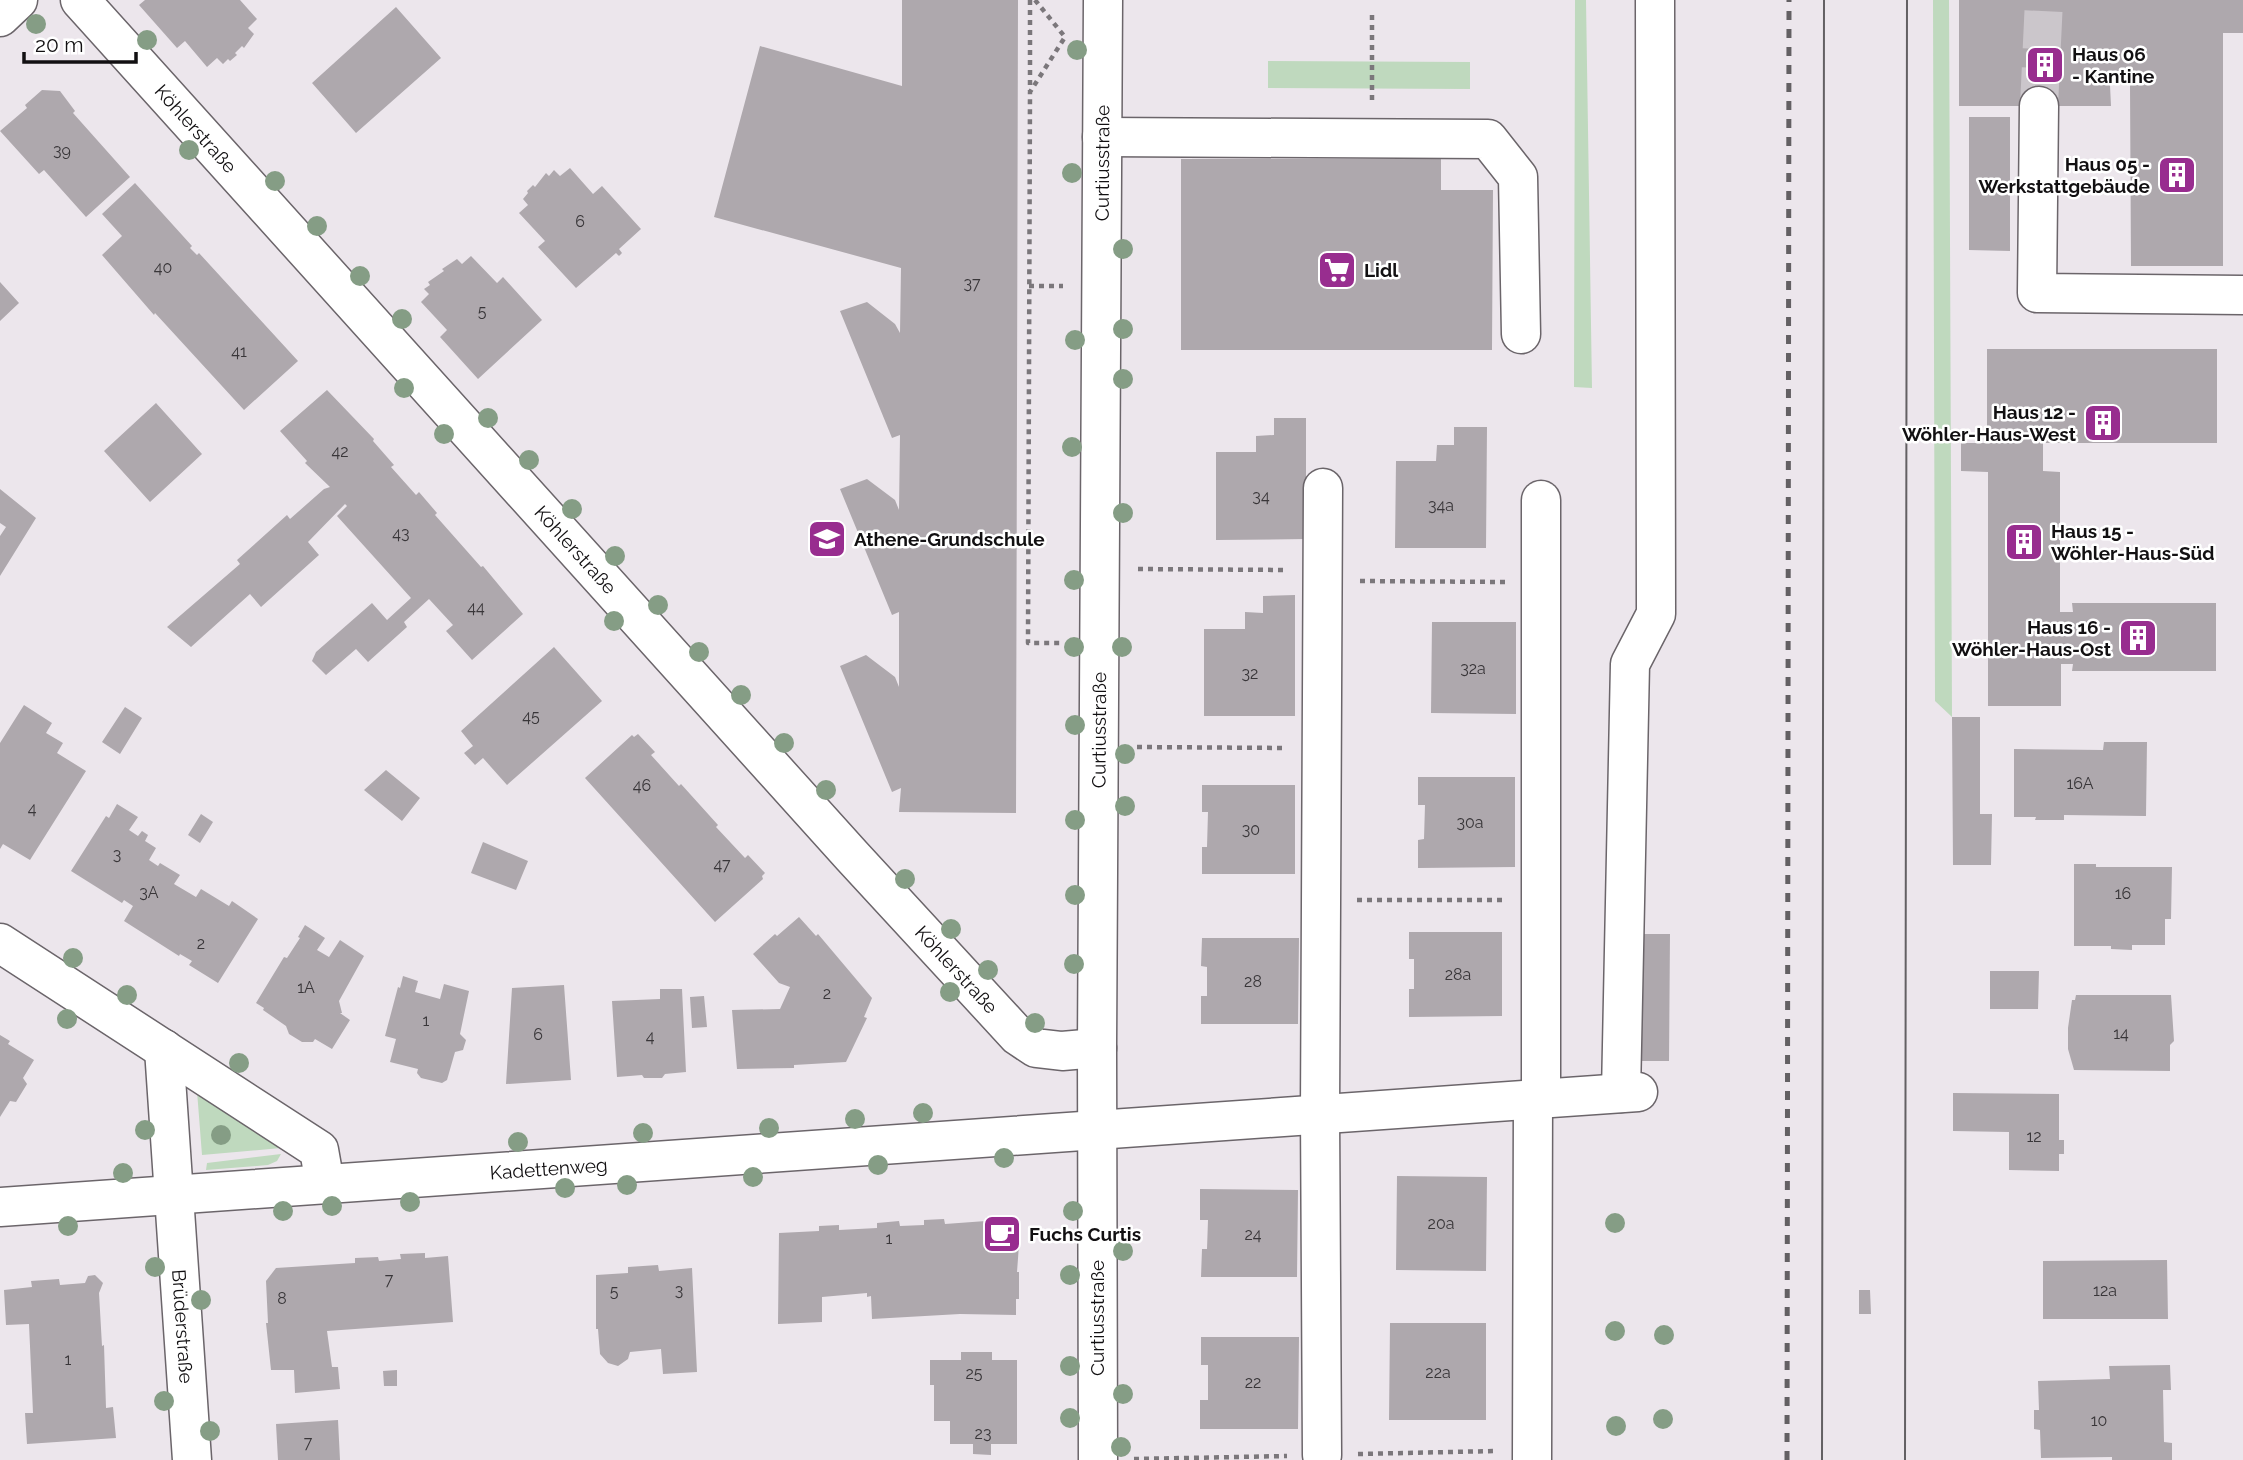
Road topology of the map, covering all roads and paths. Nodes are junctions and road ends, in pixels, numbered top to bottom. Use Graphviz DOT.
graph roads {
  1 [pos="18,0"];
  2 [pos="80,0"];
  3 [pos="1030,0"];
  4 [pos="1035,0"];
  5 [pos="1103,0"];
  6 [pos="1655,0"];
  7 [pos="1372,15"];
  8 [pos="0,17"];
  9 [pos="1030,92"];
  10 [pos="2039,106"];
  11 [pos="1102,137"];
  12 [pos="1371,139"];
  13 [pos="1029,286"];
  14 [pos="1064,286"];
  15 [pos="2243,295"];
  16 [pos="1521,334"];
  17 [pos="1323,488"];
  18 [pos="1541,500"];
  19 [pos="1134,569"];
  20 [pos="1323,575"];
  21 [pos="1541,582"];
  22 [pos="1063,643"];
  23 [pos="1133,747"];
  24 [pos="1322,749"];
  25 [pos="1321,900"];
  26 [pos="1542,900"];
  27 [pos="0,943"];
  28 [pos="1097,1048"];
  29 [pos="164,1049"];
  30 [pos="1537,1098"];
  31 [pos="1320,1113"];
  32 [pos="1097,1128"];
  33 [pos="325,1184"];
  34 [pos="173,1194"];
  35 [pos="0,1207"];
  36 [pos="1322,1455"];
  37 [pos="192,1460"];
  38 [pos="1098,1460"];
  39 [pos="1532,1460"];
  1 -- 8 [label="street"];
  2 -- 28 [label="street, Köhlerstraße"];
  3 -- 9 [label="path"];
  4 -- 9 [label="path"];
  5 -- 11 [label="street, Curtiusstraße"];
  6 -- 30 [label="street, Kadettenweg"];
  7 -- 12 [label="path"];
  9 -- 13 [label="path"];
  10 -- 15 [label="street"];
  11 -- 12 [label="street"];
  11 -- 28 [label="street, Curtiusstraße"];
  12 -- 16 [label="street"];
  13 -- 14 [label="path"];
  13 -- 22 [label="path"];
  17 -- 20 [label="street"];
  18 -- 21 [label="street"];
  19 -- 20 [label="path"];
  20 -- 21 [label="path"];
  20 -- 24 [label="street"];
  21 -- 26 [label="street"];
  23 -- 24 [label="path"];
  24 -- 25 [label="street"];
  25 -- 26 [label="path"];
  25 -- 31 [label="street"];
  26 -- 30 [label="street"];
  27 -- 29 [label="street"];
  28 -- 32 [label="street, Curtiusstraße"];
  29 -- 33 [label="street"];
  29 -- 34 [label="street, Brüderstraße"];
  30 -- 31 [label="street, Kadettenweg"];
  30 -- 39 [label="street"];
  31 -- 32 [label="street, Kadettenweg"];
  31 -- 36 [label="street"];
  32 -- 33 [label="street, Kadettenweg"];
  32 -- 38 [label="street, Curtiusstraße"];
  33 -- 34 [label="street, Kadettenweg"];
  34 -- 35 [label="street, Kadettenweg"];
  34 -- 37 [label="street, Brüderstraße"];
}
